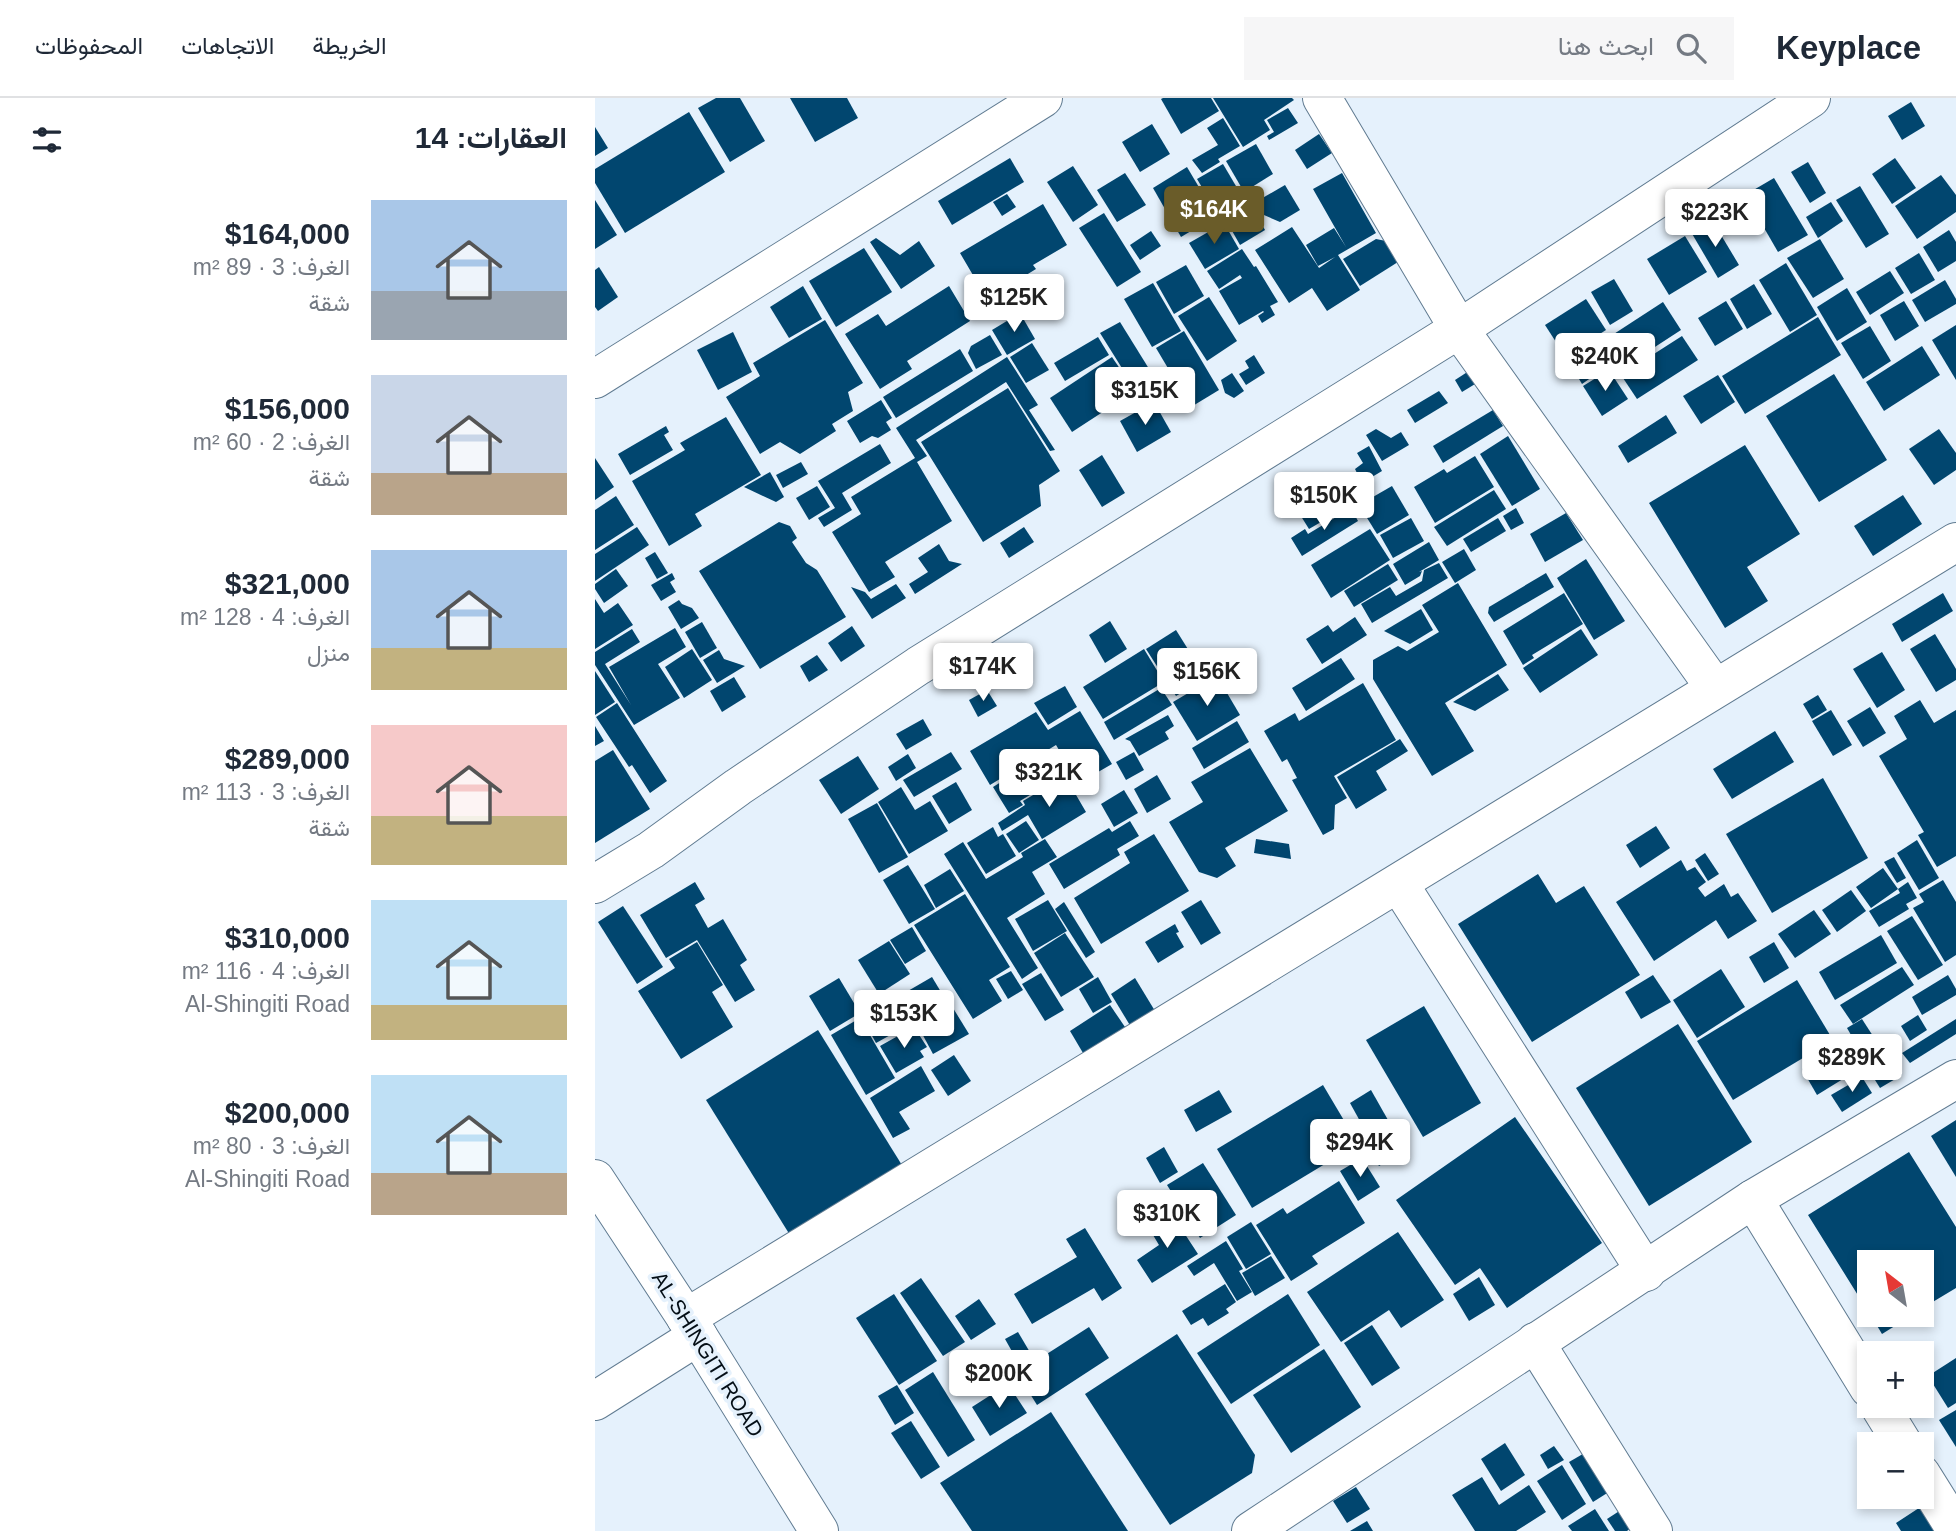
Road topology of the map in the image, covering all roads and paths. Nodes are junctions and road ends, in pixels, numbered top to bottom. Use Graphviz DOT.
graph roads {
  1 [pos="1043,98"];
  2 [pos="1322,98"];
  3 [pos="1811,98"];
  4 [pos="1459,329"];
  5 [pos="595,379"];
  6 [pos="1956,542"];
  7 [pos="1715,688"];
  8 [pos="595,884"];
  9 [pos="1399,884"];
  10 [pos="1956,1079"];
  11 [pos="595,1179"];
  12 [pos="1753,1199"];
  13 [pos="1646,1272"];
  14 [pos="692,1327"];
  15 [pos="1535,1342"];
  16 [pos="1857,1368"];
  17 [pos="595,1401"];
  18 [pos="1934,1495"];
  19 [pos="1956,1530"];
  20 [pos="819,1531"];
  21 [pos="1251,1531"];
  22 [pos="1653,1531"];
  1 -- 5 [label="street"];
  2 -- 4 [label="street"];
  3 -- 4 [label="street"];
  4 -- 7 [label="street"];
  4 -- 8 [label="street"];
  6 -- 7 [label="street"];
  7 -- 9 [label="street"];
  9 -- 13 [label="street"];
  9 -- 14 [label="street"];
  10 -- 12 [label="street"];
  11 -- 14 [label="street, AL-SHINGITI ROAD"];
  12 -- 13 [label="street"];
  12 -- 16 [label="street"];
  13 -- 15 [label="street"];
  14 -- 17 [label="street"];
  14 -- 20 [label="street, AL-SHINGITI ROAD"];
  15 -- 21 [label="street"];
  15 -- 22 [label="street"];
  18 -- 19 [label="street"];
}
